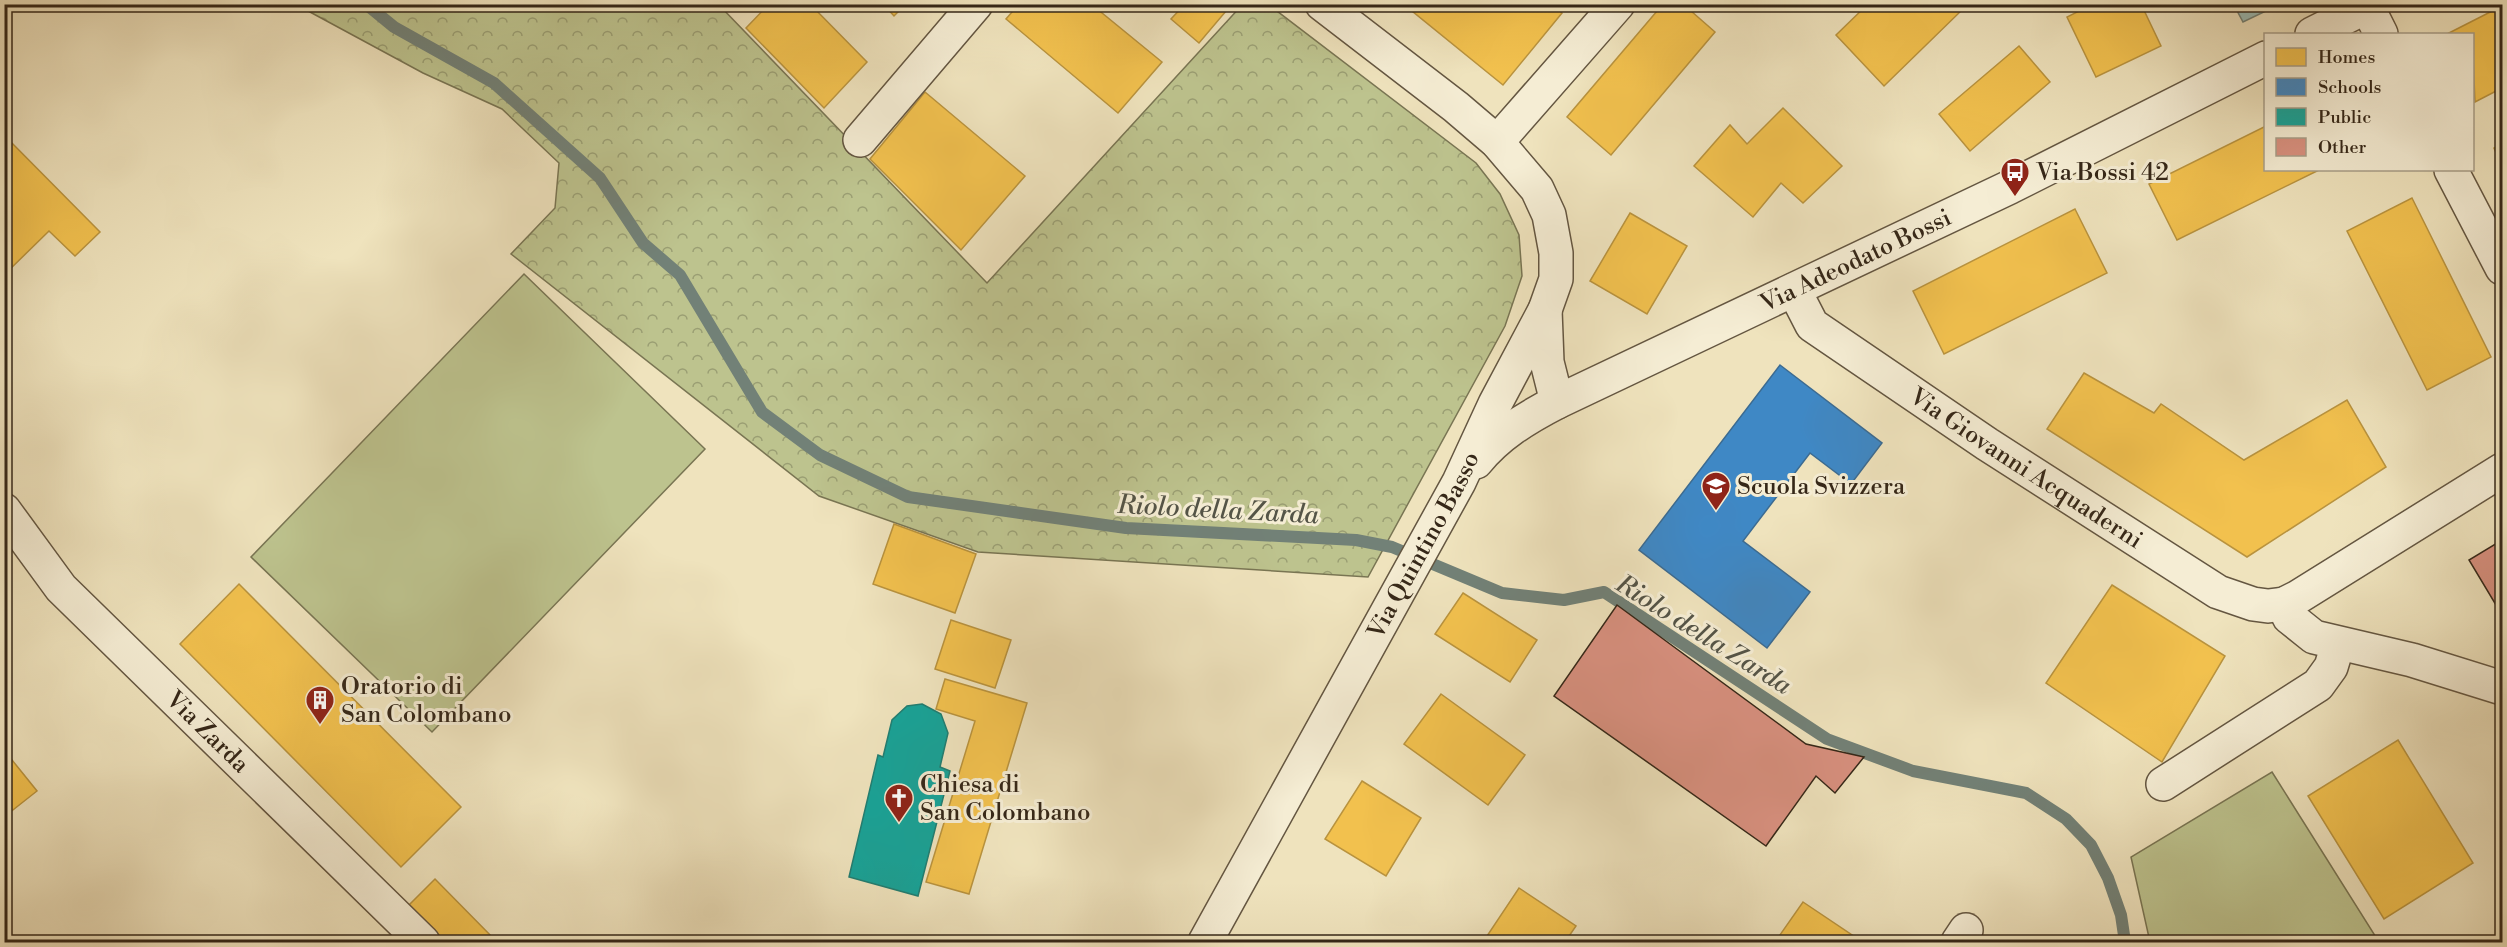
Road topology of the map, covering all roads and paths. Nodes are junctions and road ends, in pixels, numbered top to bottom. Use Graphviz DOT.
graph roads {
  1 [pos="976,4"];
  2 [pos="1322,4"];
  3 [pos="1618,4"];
  4 [pos="2372,13"];
  5 [pos="2315,33"];
  6 [pos="2264,59"];
  7 [pos="860,140"];
  8 [pos="1497,142"];
  9 [pos="2452,171"];
  10 [pos="2502,268"];
  11 [pos="1794,290"];
  12 [pos="1545,309"];
  13 [pos="1557,402"];
  14 [pos="2502,470"];
  15 [pos="1459,482"];
  16 [pos="4,510"];
  17 [pos="2284,604"];
  18 [pos="2338,644"];
  19 [pos="2502,688"];
  20 [pos="2163,784"];
  21 [pos="423,942"];
  22 [pos="1205,942"];
  1 -- 7 [label="street"];
  2 -- 8 [label="street, Via Quintino Basso"];
  3 -- 8 [label="street"];
  4 -- 5 [label="street"];
  6 -- 11 [label="street, Via Adeodato Bossi"];
  8 -- 12 [label="street, Via Quintino Basso"];
  9 -- 10 [label="street"];
  11 -- 13 [label="street, Via Adeodato Bossi"];
  11 -- 17 [label="street, Via Giovanni Acquaderni"];
  12 -- 13 [label="street"];
  12 -- 15 [label="street, Via Quintino Basso"];
  13 -- 15 [label="street, Via Adeodato Bossi"];
  14 -- 17 [label="street"];
  15 -- 22 [label="street, Via Quintino Basso"];
  16 -- 21 [label="street, Via Zarda"];
  17 -- 18 [label="street"];
  18 -- 19 [label="street"];
  18 -- 20 [label="street"];
}
